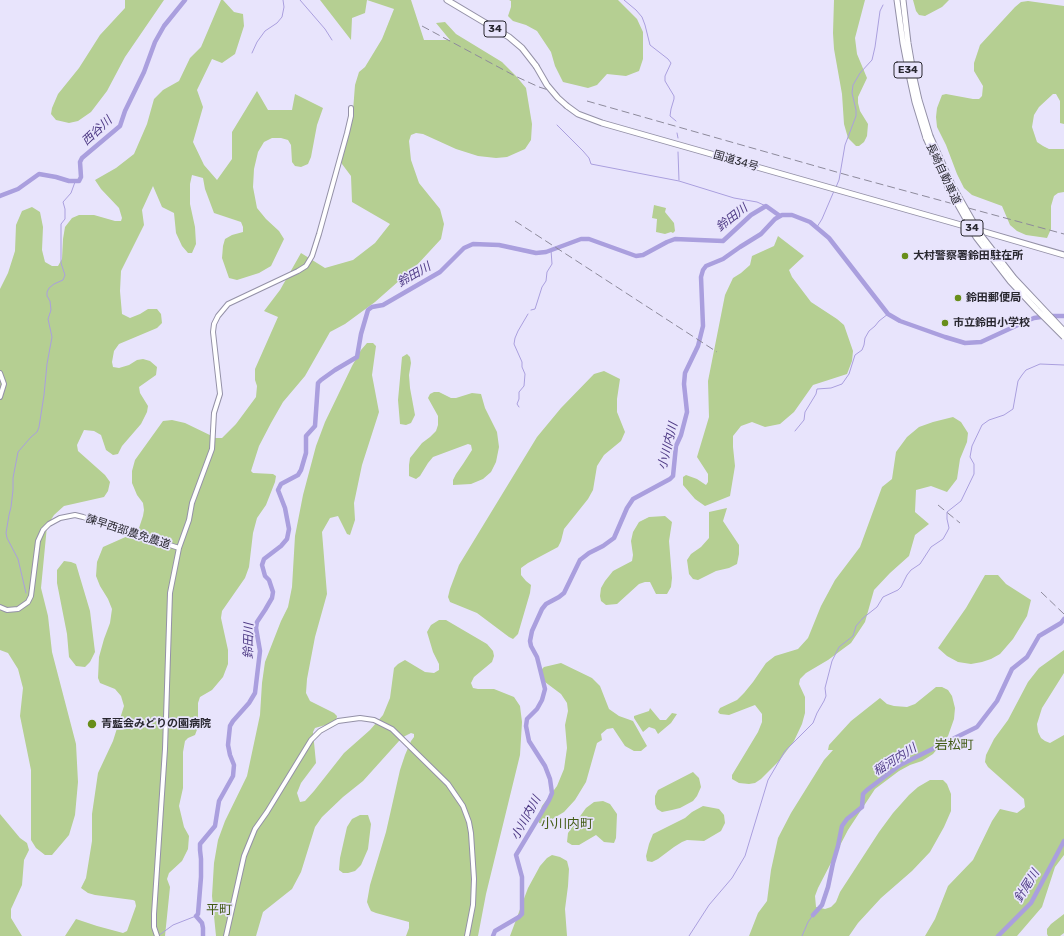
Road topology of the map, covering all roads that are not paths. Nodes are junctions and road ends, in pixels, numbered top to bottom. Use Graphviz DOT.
graph roads {
  1 [pos="447,0"];
  2 [pos="897,0"];
  3 [pos="903,0"];
  4 [pos="351,108"];
  5 [pos="928,137"];
  6 [pos="1064,255"];
  7 [pos="1064,331"];
  8 [pos="1064,336"];
  9 [pos="0,373"];
  10 [pos="0,397"];
  11 [pos="179,548"];
  12 [pos="0,607"];
  13 [pos="157,936"];
  14 [pos="226,936"];
  15 [pos="467,936"];
  1 -- 6 [label="highway, 国道34号 / 34, bridge"];
  2 -- 5 [label="highway, 長崎自動車道 / E34"];
  3 -- 5 [label="highway, 長崎自動車道 / E34"];
  4 -- 11 [label="street"];
  5 -- 7 [label="highway, 長崎自動車道 / E34, bridge"];
  5 -- 8 [label="highway, 長崎自動車道 / E34, bridge"];
  9 -- 10 [label="street"];
  11 -- 12 [label="street, 諫早西部農免農道"];
  11 -- 13 [label="street"];
  14 -- 15 [label="street"];
}
